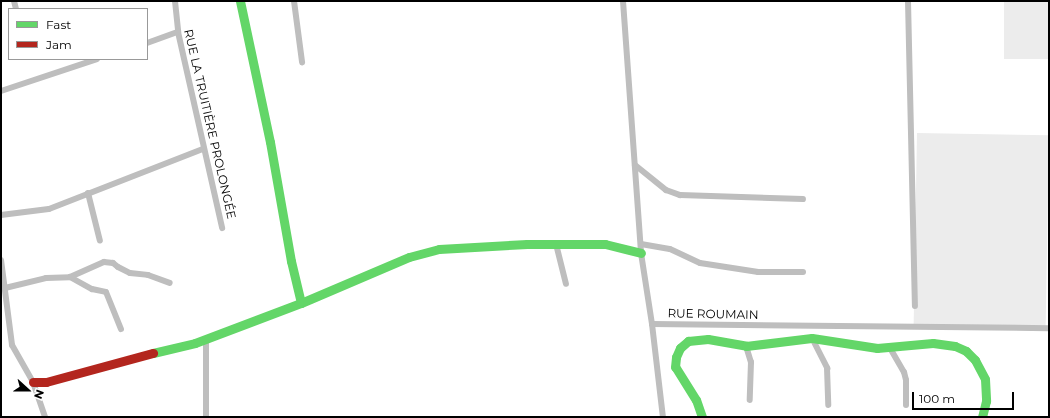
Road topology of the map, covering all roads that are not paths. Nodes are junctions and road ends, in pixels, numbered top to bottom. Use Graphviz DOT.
graph roads {
  1 [pos="176,1"];
  2 [pos="240,1"];
  3 [pos="294,1"];
  4 [pos="623,1"];
  5 [pos="908,1"];
  6 [pos="178,32"];
  7 [pos="148,43"];
  8 [pos="94,60"];
  9 [pos="302,62"];
  10 [pos="1,91"];
  11 [pos="203,149"];
  12 [pos="635,165"];
  13 [pos="88,194"];
  14 [pos="803,199"];
  15 [pos="1,215"];
  16 [pos="222,228"];
  17 [pos="100,241"];
  18 [pos="556,244"];
  19 [pos="641,249"];
  20 [pos="1,260"];
  21 [pos="803,272"];
  22 [pos="70,277"];
  23 [pos="170,283"];
  24 [pos="566,284"];
  25 [pos="5,288"];
  26 [pos="301,303"];
  27 [pos="915,306"];
  28 [pos="652,324"];
  29 [pos="1049,328"];
  30 [pos="121,329"];
  31 [pos="812,338"];
  32 [pos="206,339"];
  33 [pos="746,346"];
  34 [pos="890,348"];
  35 [pos="33,382"];
  36 [pos="750,400"];
  37 [pos="828,405"];
  38 [pos="906,405"];
  39 [pos="45,417"];
  40 [pos="206,417"];
  41 [pos="663,417"];
  42 [pos="702,417"];
  43 [pos="982,417"];
  1 -- 6 [label="street, RUE LA TRUITIÈRE PROLONGÉE"];
  2 -- 26 [label="street"];
  3 -- 9 [label="street"];
  4 -- 12 [label="street, RUE ROUMAIN"];
  5 -- 27 [label="street"];
  6 -- 7 [label="street"];
  6 -- 11 [label="street, RUE LA TRUITIÈRE PROLONGÉE"];
  8 -- 10 [label="street"];
  11 -- 13 [label="street"];
  11 -- 16 [label="street, RUE LA TRUITIÈRE PROLONGÉE"];
  12 -- 14 [label="street"];
  12 -- 19 [label="street, RUE ROUMAIN"];
  13 -- 15 [label="street"];
  13 -- 17 [label="street"];
  18 -- 19 [label="street"];
  18 -- 24 [label="street"];
  18 -- 26 [label="street"];
  19 -- 21 [label="street"];
  19 -- 28 [label="street, RUE ROUMAIN"];
  20 -- 25 [label="street"];
  22 -- 23 [label="street"];
  22 -- 25 [label="street"];
  22 -- 30 [label="street"];
  25 -- 35 [label="street"];
  26 -- 32 [label="street"];
  28 -- 29 [label="street, RUE ROUMAIN"];
  28 -- 41 [label="street"];
  31 -- 33 [label="street"];
  31 -- 34 [label="street"];
  31 -- 37 [label="street"];
  32 -- 35 [label="street"];
  32 -- 40 [label="street"];
  33 -- 36 [label="street"];
  33 -- 42 [label="street"];
  34 -- 38 [label="street"];
  34 -- 43 [label="street"];
  35 -- 39 [label="street"];
}
